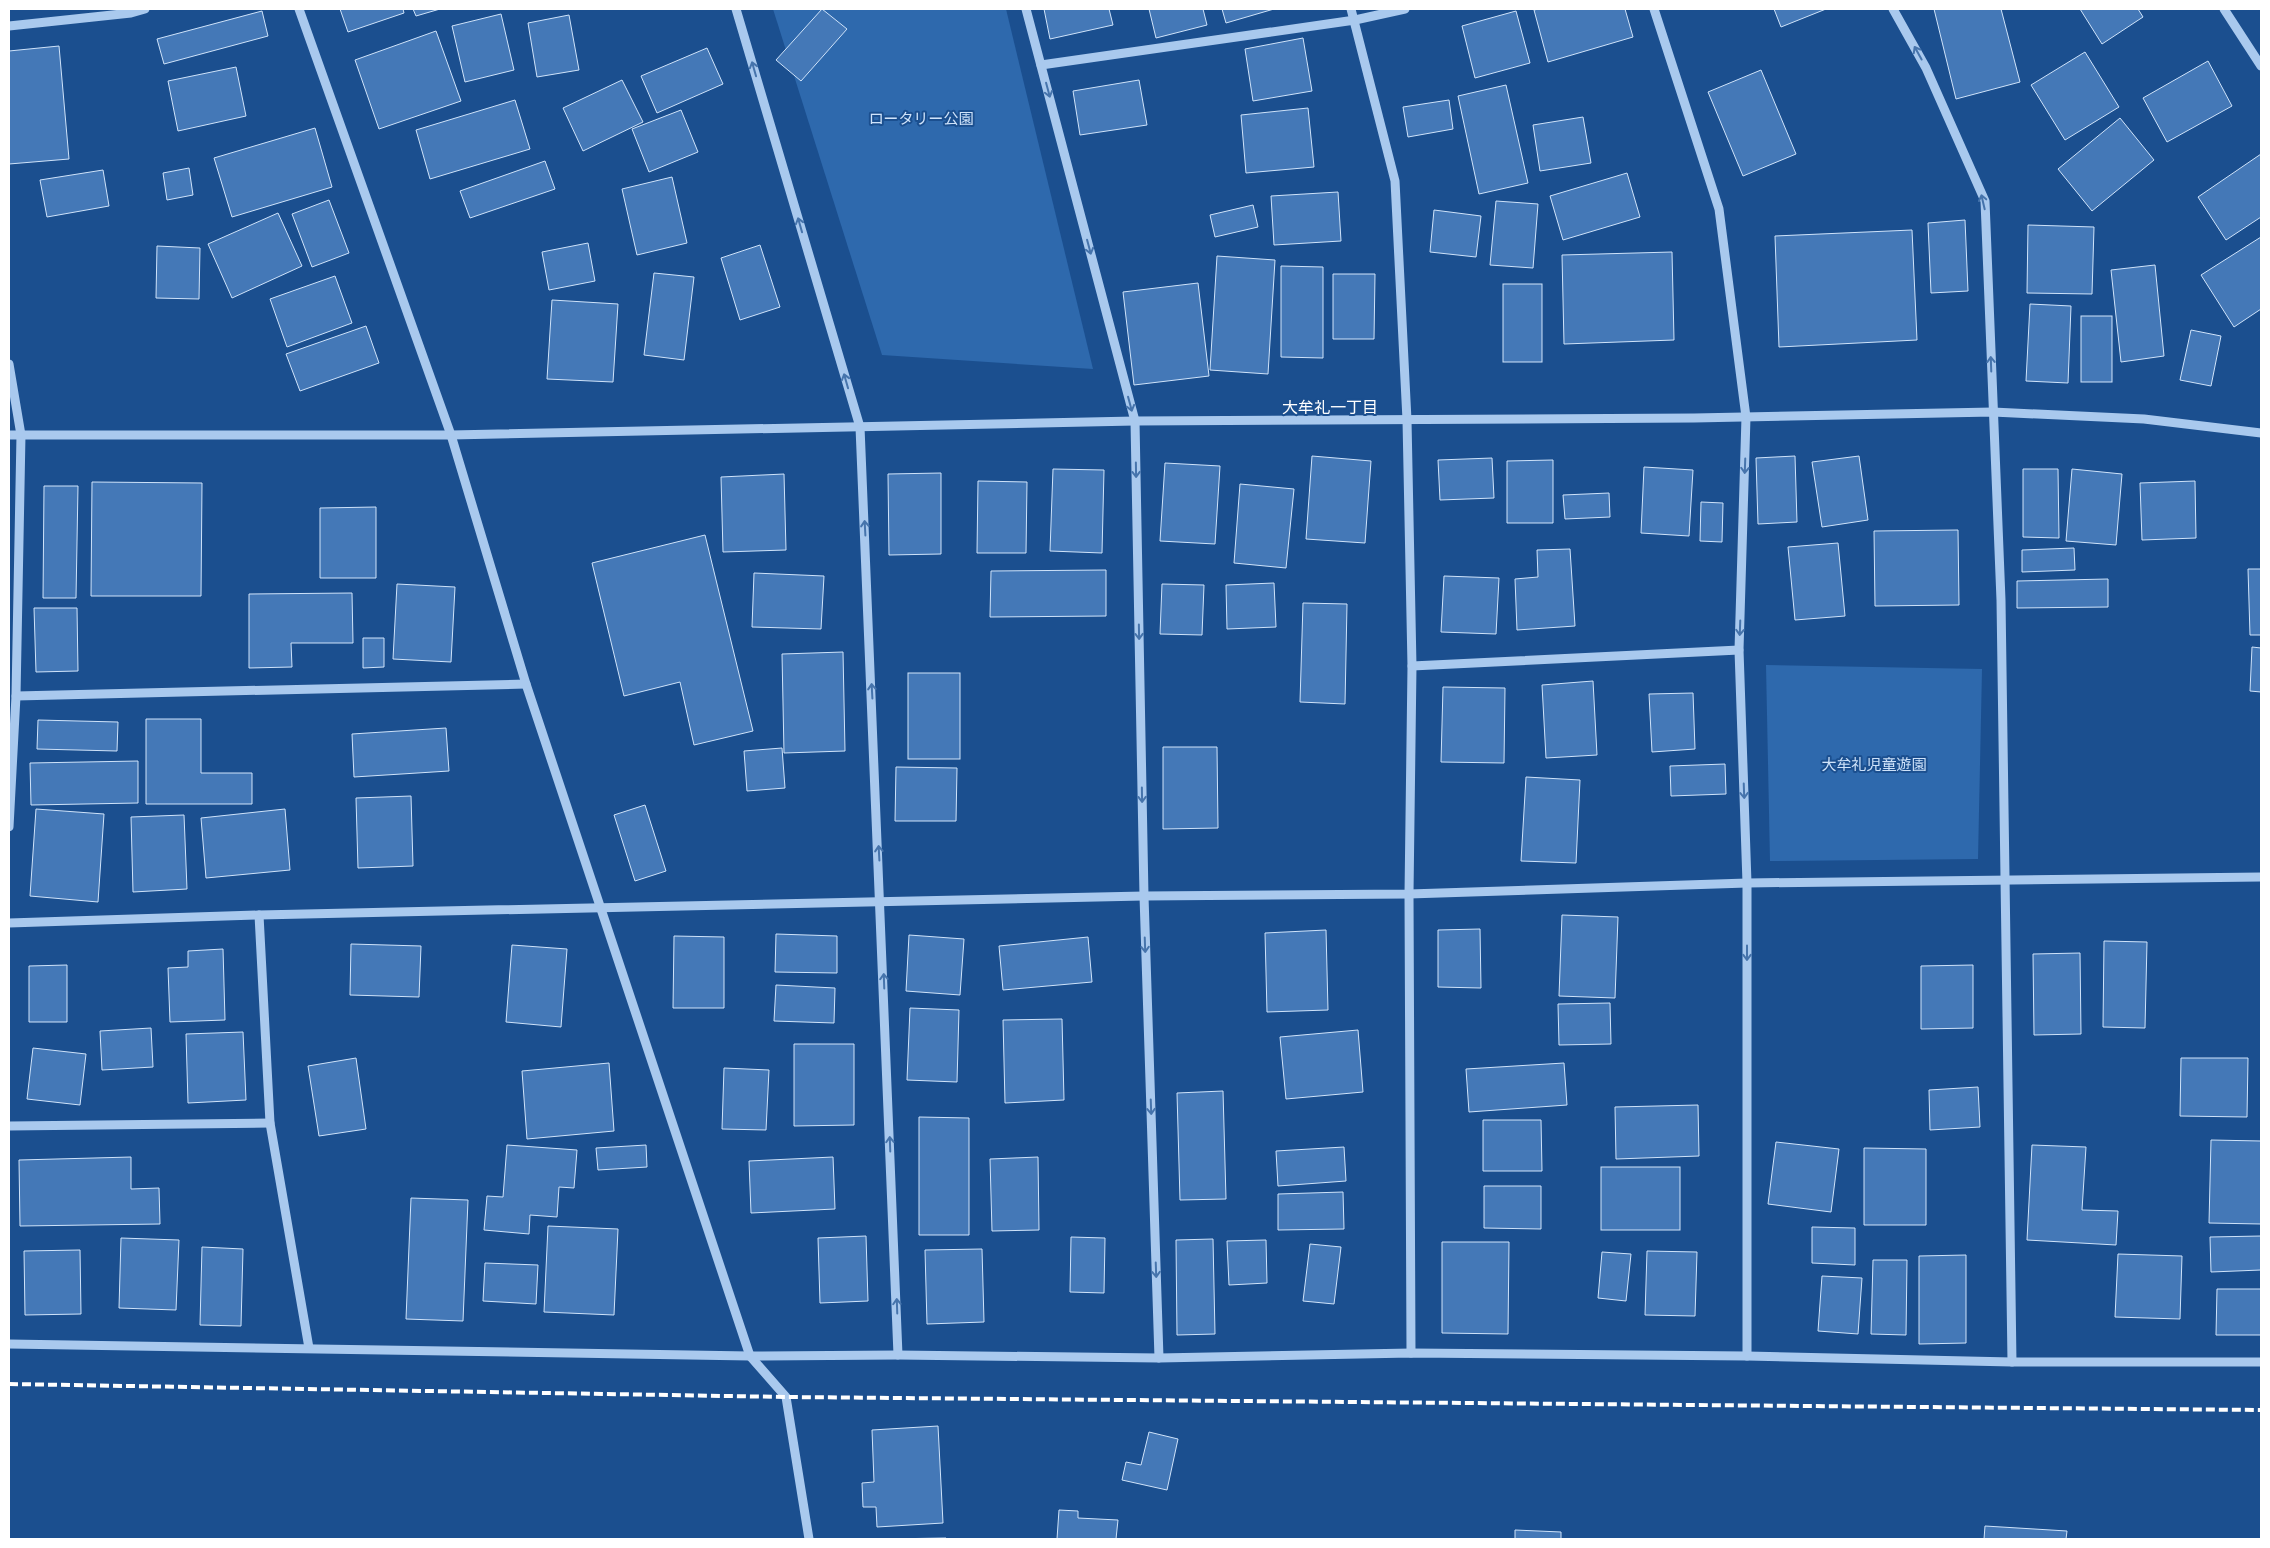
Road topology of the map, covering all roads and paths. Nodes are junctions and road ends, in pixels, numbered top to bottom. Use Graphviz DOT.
graph roads {
  1 [pos="145,9"];
  2 [pos="299,9"];
  3 [pos="736,9"];
  4 [pos="1026,9"];
  5 [pos="1351,9"];
  6 [pos="1404,9"];
  7 [pos="1654,9"];
  8 [pos="1893,9"];
  9 [pos="2224,9"];
  10 [pos="1355,20"];
  11 [pos="9,26"];
  12 [pos="1041,65"];
  13 [pos="2261,66"];
  14 [pos="9,364"];
  15 [pos="1993,412"];
  16 [pos="1746,417"];
  17 [pos="1407,420"];
  18 [pos="1135,421"];
  19 [pos="860,427"];
  20 [pos="2261,433"];
  21 [pos="9,435"];
  22 [pos="21,435"];
  23 [pos="451,435"];
  24 [pos="1739,650"];
  25 [pos="1412,666"];
  26 [pos="526,684"];
  27 [pos="16,696"];
  28 [pos="9,827"];
  29 [pos="2261,877"];
  30 [pos="2004,880"];
  31 [pos="1746,882"];
  32 [pos="1409,894"];
  33 [pos="1144,896"];
  34 [pos="881,902"];
  35 [pos="600,908"];
  36 [pos="259,915"];
  37 [pos="9,922"];
  38 [pos="270,1123"];
  39 [pos="9,1126"];
  40 [pos="9,1344"];
  41 [pos="309,1348"];
  42 [pos="1411,1353"];
  43 [pos="898,1355"];
  44 [pos="750,1356"];
  45 [pos="1747,1356"];
  46 [pos="1159,1358"];
  47 [pos="2012,1362"];
  48 [pos="2261,1362"];
  49 [pos="809,1539"];
  1 -- 11 [label="street"];
  2 -- 23 [label="street"];
  19 -- 3 [label="street, one-way"];
  4 -- 12 [label="street"];
  5 -- 10 [label="street"];
  6 -- 10 [label="street"];
  7 -- 16 [label="street"];
  15 -- 8 [label="street, one-way"];
  9 -- 13 [label="street"];
  10 -- 12 [label="street"];
  10 -- 17 [label="street"];
  12 -- 18 [label="street, one-way"];
  14 -- 22 [label="street"];
  15 -- 16 [label="street"];
  15 -- 20 [label="street"];
  15 -- 30 [label="street"];
  16 -- 17 [label="street"];
  16 -- 24 [label="street, one-way"];
  17 -- 18 [label="street"];
  17 -- 25 [label="street"];
  18 -- 19 [label="street"];
  18 -- 33 [label="street, one-way"];
  19 -- 23 [label="street"];
  34 -- 19 [label="street, one-way"];
  21 -- 22 [label="street"];
  22 -- 23 [label="street"];
  22 -- 27 [label="street"];
  23 -- 26 [label="street"];
  24 -- 25 [label="street"];
  24 -- 31 [label="street, one-way"];
  25 -- 32 [label="street"];
  26 -- 27 [label="street"];
  26 -- 35 [label="street"];
  27 -- 28 [label="street"];
  29 -- 30 [label="street"];
  30 -- 31 [label="street"];
  30 -- 47 [label="street"];
  31 -- 32 [label="street"];
  31 -- 45 [label="street, one-way"];
  32 -- 33 [label="street"];
  32 -- 42 [label="street"];
  33 -- 34 [label="street"];
  33 -- 46 [label="street, one-way"];
  34 -- 35 [label="street"];
  43 -- 34 [label="street, one-way"];
  35 -- 36 [label="street"];
  35 -- 44 [label="street"];
  36 -- 37 [label="street"];
  36 -- 38 [label="street"];
  38 -- 39 [label="street"];
  38 -- 41 [label="street"];
  40 -- 41 [label="street"];
  41 -- 44 [label="street"];
  42 -- 45 [label="street"];
  42 -- 46 [label="street"];
  43 -- 44 [label="street"];
  43 -- 46 [label="street"];
  44 -- 49 [label="street"];
  45 -- 47 [label="street"];
  47 -- 48 [label="street"];
}
